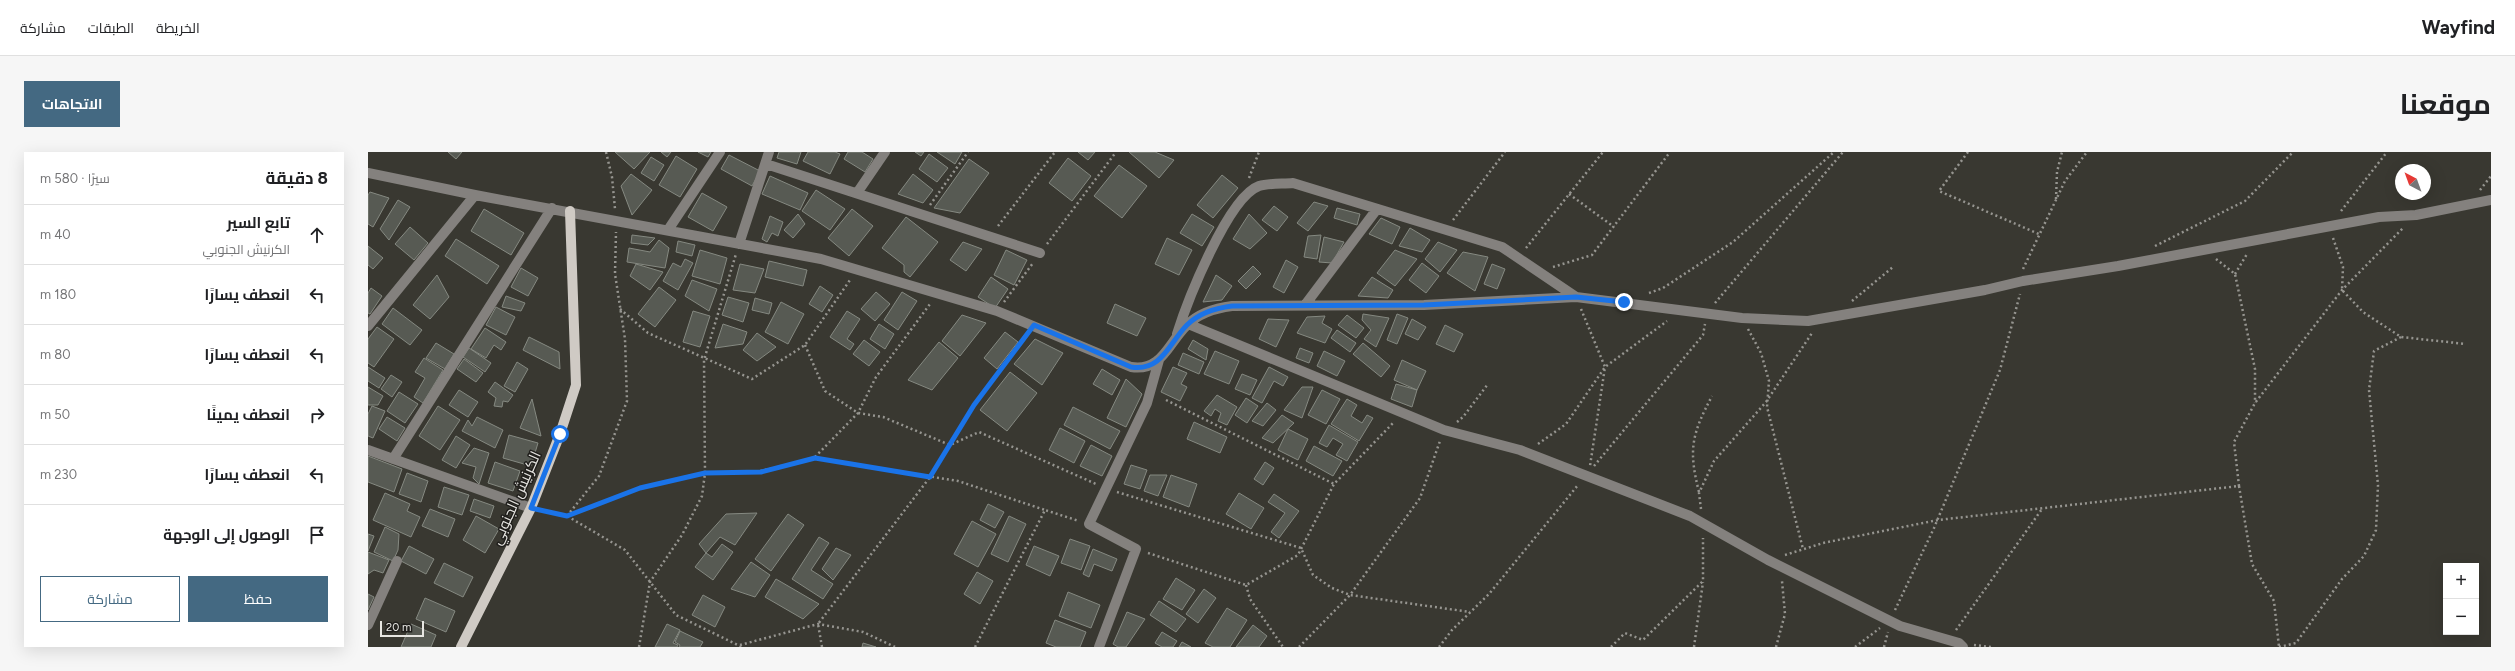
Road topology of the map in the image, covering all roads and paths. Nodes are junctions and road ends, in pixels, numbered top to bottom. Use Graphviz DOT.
graph roads {
  1 [pos="606,152"];
  2 [pos="720,152"];
  3 [pos="770,152"];
  4 [pos="885,152"];
  5 [pos="968,152"];
  6 [pos="1054,152"];
  7 [pos="1116,152"];
  8 [pos="1505,152"];
  9 [pos="1603,152"];
  10 [pos="1670,152"];
  11 [pos="1834,152"];
  12 [pos="1968,152"];
  13 [pos="2062,152"];
  14 [pos="2087,152"];
  15 [pos="2293,152"];
  16 [pos="2387,152"];
  17 [pos="766,164"];
  18 [pos="368,173"];
  19 [pos="857,193"];
  20 [pos="1570,194"];
  21 [pos="475,196"];
  22 [pos="2056,200"];
  23 [pos="2491,200"];
  24 [pos="552,208"];
  25 [pos="1377,209"];
  26 [pos="570,211"];
  27 [pos="922,215"];
  28 [pos="2416,215"];
  29 [pos="616,220"];
  30 [pos="2329,226"];
  31 [pos="1614,227"];
  32 [pos="668,230"];
  33 [pos="1445,230"];
  34 [pos="2039,234"];
  35 [pos="990,237"];
  36 [pos="2255,240"];
  37 [pos="739,244"];
  38 [pos="2152,248"];
  39 [pos="2205,250"];
  40 [pos="1040,253"];
  41 [pos="1518,258"];
  42 [pos="1893,267"];
  43 [pos="857,270"];
  44 [pos="1538,272"];
  45 [pos="2235,274"];
  46 [pos="2023,281"];
  47 [pos="2342,290"];
  48 [pos="937,294"];
  49 [pos="1576,297"];
  50 [pos="1624,302"];
  51 [pos="1305,305"];
  52 [pos="1846,305"];
  53 [pos="620,309"];
  54 [pos="1682,310"];
  55 [pos="998,311"];
  56 [pos="1742,318"];
  57 [pos="1829,319"];
  58 [pos="1188,324"];
  59 [pos="1034,325"];
  60 [pos="368,326"];
  61 [pos="2401,336"];
  62 [pos="1175,338"];
  63 [pos="805,344"];
  64 [pos="2466,344"];
  65 [pos="704,360"];
  66 [pos="1159,360"];
  67 [pos="1605,367"];
  68 [pos="1488,384"];
  69 [pos="1712,396"];
  70 [pos="1768,399"];
  71 [pos="1166,400"];
  72 [pos="2255,403"];
  73 [pos="1402,413"];
  74 [pos="858,414"];
  75 [pos="1444,430"];
  76 [pos="950,444"];
  77 [pos="368,450"];
  78 [pos="1526,452"];
  79 [pos="815,458"];
  80 [pos="394,459"];
  81 [pos="705,473"];
  82 [pos="1586,476"];
  83 [pos="930,477"];
  84 [pos="1334,484"];
  85 [pos="2240,486"];
  86 [pos="1106,489"];
  87 [pos="1699,493"];
  88 [pos="531,508"];
  89 [pos="2042,508"];
  90 [pos="1045,510"];
  91 [pos="567,516"];
  92 [pos="1938,520"];
  93 [pos="1090,524"];
  94 [pos="1704,524"];
  95 [pos="1301,548"];
  96 [pos="1136,549"];
  97 [pos="1803,549"];
  98 [pos="1768,560"];
  99 [pos="397,561"];
  100 [pos="1780,566"];
  101 [pos="1703,581"];
  102 [pos="650,582"];
  103 [pos="1246,585"];
  104 [pos="1350,596"];
  105 [pos="1470,612"];
  106 [pos="1890,621"];
  107 [pos="818,624"];
  108 [pos="368,625"];
  109 [pos="1948,640"];
  110 [pos="741,646"];
  111 [pos="461,647"];
  112 [pos="639,647"];
  113 [pos="822,647"];
  114 [pos="895,647"];
  115 [pos="975,647"];
  116 [pos="1099,647"];
  117 [pos="1283,647"];
  118 [pos="1300,647"];
  119 [pos="1439,647"];
  120 [pos="1611,647"];
  121 [pos="1694,647"];
  122 [pos="1776,647"];
  123 [pos="1855,647"];
  124 [pos="1884,647"];
  125 [pos="1963,647"];
  126 [pos="2279,647"];
  1 -- 29 [label="path"];
  2 -- 32 [label="street"];
  3 -- 17 [label="street"];
  4 -- 19 [label="street"];
  5 -- 27 [label="path"];
  6 -- 35 [label="path"];
  7 -- 40 [label="path"];
  8 -- 33 [label="path"];
  9 -- 20 [label="path"];
  10 -- 31 [label="path"];
  11 -- 50 [label="path"];
  12 -- 34 [label="path"];
  13 -- 22 [label="path"];
  14 -- 22 [label="path"];
  15 -- 38 [label="path"];
  16 -- 30 [label="path"];
  17 -- 19 [label="street"];
  17 -- 37 [label="street"];
  18 -- 21 [label="street"];
  19 -- 27 [label="street"];
  20 -- 31 [label="path"];
  20 -- 41 [label="path"];
  21 -- 24 [label="street"];
  21 -- 60 [label="street"];
  22 -- 34 [label="path"];
  23 -- 28 [label="street"];
  24 -- 26 [label="street"];
  24 -- 80 [label="street"];
  25 -- 33 [label="street"];
  25 -- 51 [label="street"];
  25 -- 62 [label="street"];
  26 -- 29 [label="street"];
  26 -- 88 [label="main road, الكرنيش الجنوبي"];
  27 -- 35 [label="street"];
  28 -- 30 [label="street"];
  28 -- 47 [label="path"];
  29 -- 32 [label="street"];
  29 -- 53 [label="path"];
  30 -- 36 [label="street"];
  30 -- 47 [label="path"];
  31 -- 44 [label="path"];
  32 -- 37 [label="street"];
  33 -- 41 [label="street"];
  34 -- 46 [label="path"];
  35 -- 40 [label="street"];
  36 -- 39 [label="street"];
  36 -- 45 [label="path"];
  37 -- 43 [label="street"];
  37 -- 65 [label="path"];
  39 -- 45 [label="path"];
  39 -- 46 [label="street"];
  40 -- 55 [label="path"];
  41 -- 44 [label="street"];
  42 -- 52 [label="path"];
  43 -- 48 [label="street"];
  43 -- 63 [label="path"];
  44 -- 49 [label="street"];
  45 -- 72 [label="path"];
  46 -- 57 [label="street"];
  46 -- 92 [label="path"];
  47 -- 61 [label="path"];
  47 -- 72 [label="path"];
  48 -- 55 [label="street"];
  48 -- 74 [label="path"];
  49 -- 50 [label="street"];
  49 -- 51 [label="street"];
  49 -- 67 [label="path"];
  50 -- 54 [label="street"];
  51 -- 58 [label="street"];
  53 -- 65 [label="path"];
  53 -- 91 [label="path"];
  54 -- 56 [label="street"];
  54 -- 67 [label="path"];
  55 -- 59 [label="street"];
  56 -- 57 [label="street"];
  56 -- 70 [label="path"];
  57 -- 70 [label="path"];
  58 -- 62 [label="street"];
  58 -- 73 [label="street"];
  59 -- 66 [label="street"];
  59 -- 76 [label="path"];
  61 -- 64 [label="path"];
  61 -- 126 [label="path"];
  62 -- 66 [label="street"];
  63 -- 65 [label="path"];
  63 -- 74 [label="path"];
  65 -- 81 [label="path"];
  66 -- 86 [label="street"];
  67 -- 78 [label="path"];
  67 -- 82 [label="path"];
  68 -- 75 [label="path"];
  69 -- 87 [label="path"];
  70 -- 87 [label="path"];
  70 -- 97 [label="path"];
  71 -- 84 [label="path"];
  72 -- 85 [label="path"];
  73 -- 75 [label="street"];
  73 -- 84 [label="path"];
  74 -- 76 [label="path"];
  74 -- 79 [label="path"];
  75 -- 78 [label="street"];
  75 -- 104 [label="path"];
  76 -- 83 [label="path"];
  76 -- 86 [label="path"];
  77 -- 80 [label="street"];
  78 -- 82 [label="street"];
  79 -- 81 [label="path"];
  79 -- 83 [label="path"];
  80 -- 88 [label="street"];
  81 -- 91 [label="path"];
  81 -- 102 [label="path"];
  82 -- 94 [label="street"];
  82 -- 105 [label="path"];
  83 -- 90 [label="path"];
  83 -- 107 [label="path"];
  84 -- 95 [label="path"];
  85 -- 89 [label="path"];
  85 -- 126 [label="path"];
  86 -- 93 [label="street"];
  86 -- 95 [label="path"];
  87 -- 94 [label="path"];
  88 -- 91 [label="path"];
  88 -- 111 [label="main road, الكرنيش الجنوبي"];
  89 -- 92 [label="path"];
  89 -- 109 [label="path"];
  90 -- 93 [label="path"];
  90 -- 115 [label="path"];
  91 -- 102 [label="path"];
  92 -- 97 [label="path"];
  92 -- 106 [label="path"];
  93 -- 96 [label="street"];
  94 -- 98 [label="street"];
  94 -- 101 [label="path"];
  95 -- 103 [label="path"];
  95 -- 104 [label="path"];
  96 -- 103 [label="path"];
  96 -- 116 [label="street"];
  97 -- 98 [label="path"];
  98 -- 100 [label="street"];
  99 -- 108 [label="street"];
  100 -- 106 [label="street"];
  100 -- 122 [label="path"];
  101 -- 120 [label="path"];
  101 -- 121 [label="path"];
  102 -- 110 [label="path"];
  102 -- 112 [label="path"];
  103 -- 117 [label="path"];
  104 -- 105 [label="path"];
  104 -- 118 [label="path"];
  105 -- 119 [label="path"];
  106 -- 109 [label="street"];
  106 -- 123 [label="path"];
  106 -- 124 [label="path"];
  107 -- 110 [label="path"];
  107 -- 113 [label="path"];
  107 -- 114 [label="path"];
  109 -- 125 [label="street"];
}
